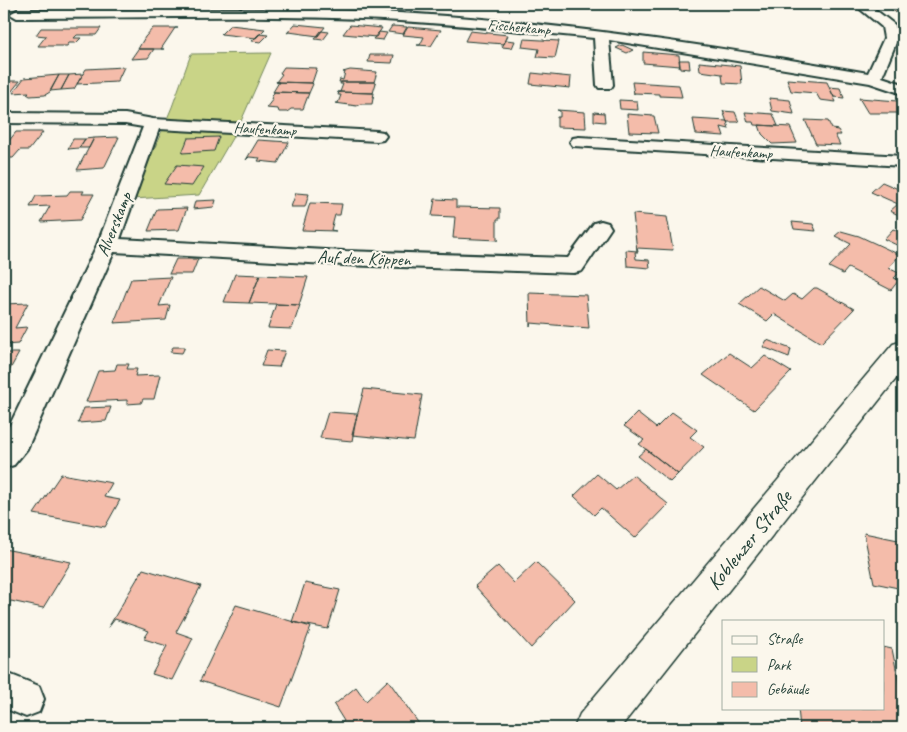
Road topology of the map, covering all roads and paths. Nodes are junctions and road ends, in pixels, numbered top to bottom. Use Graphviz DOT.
graph roads {
  1 [pos="28,4"];
  2 [pos="860,4"];
  3 [pos="198,9"];
  4 [pos="601,35"];
  5 [pos="873,79"];
  6 [pos="605,85"];
  7 [pos="903,89"];
  8 [pos="4,118"];
  9 [pos="153,124"];
  10 [pos="377,136"];
  11 [pos="579,142"];
  12 [pos="903,162"];
  13 [pos="600,228"];
  14 [pos="107,245"];
  15 [pos="903,351"];
  16 [pos="4,456"];
  17 [pos="594,728"];
  1 -- 3 [label="street, Fischerkamp"];
  2 -- 5 [label="street"];
  3 -- 4 [label="street, Fischerkamp"];
  4 -- 5 [label="street, Fischerkamp"];
  4 -- 6 [label="street"];
  5 -- 7 [label="street, Fischerkamp"];
  8 -- 9 [label="street"];
  9 -- 10 [label="street, Haufenkamp"];
  9 -- 14 [label="street, Alverskamp"];
  11 -- 12 [label="street, Haufenkamp"];
  13 -- 14 [label="street, Auf den Köppen"];
  14 -- 16 [label="street, Alverskamp"];
  15 -- 17 [label="street, Koblenzer Straße"];
}
